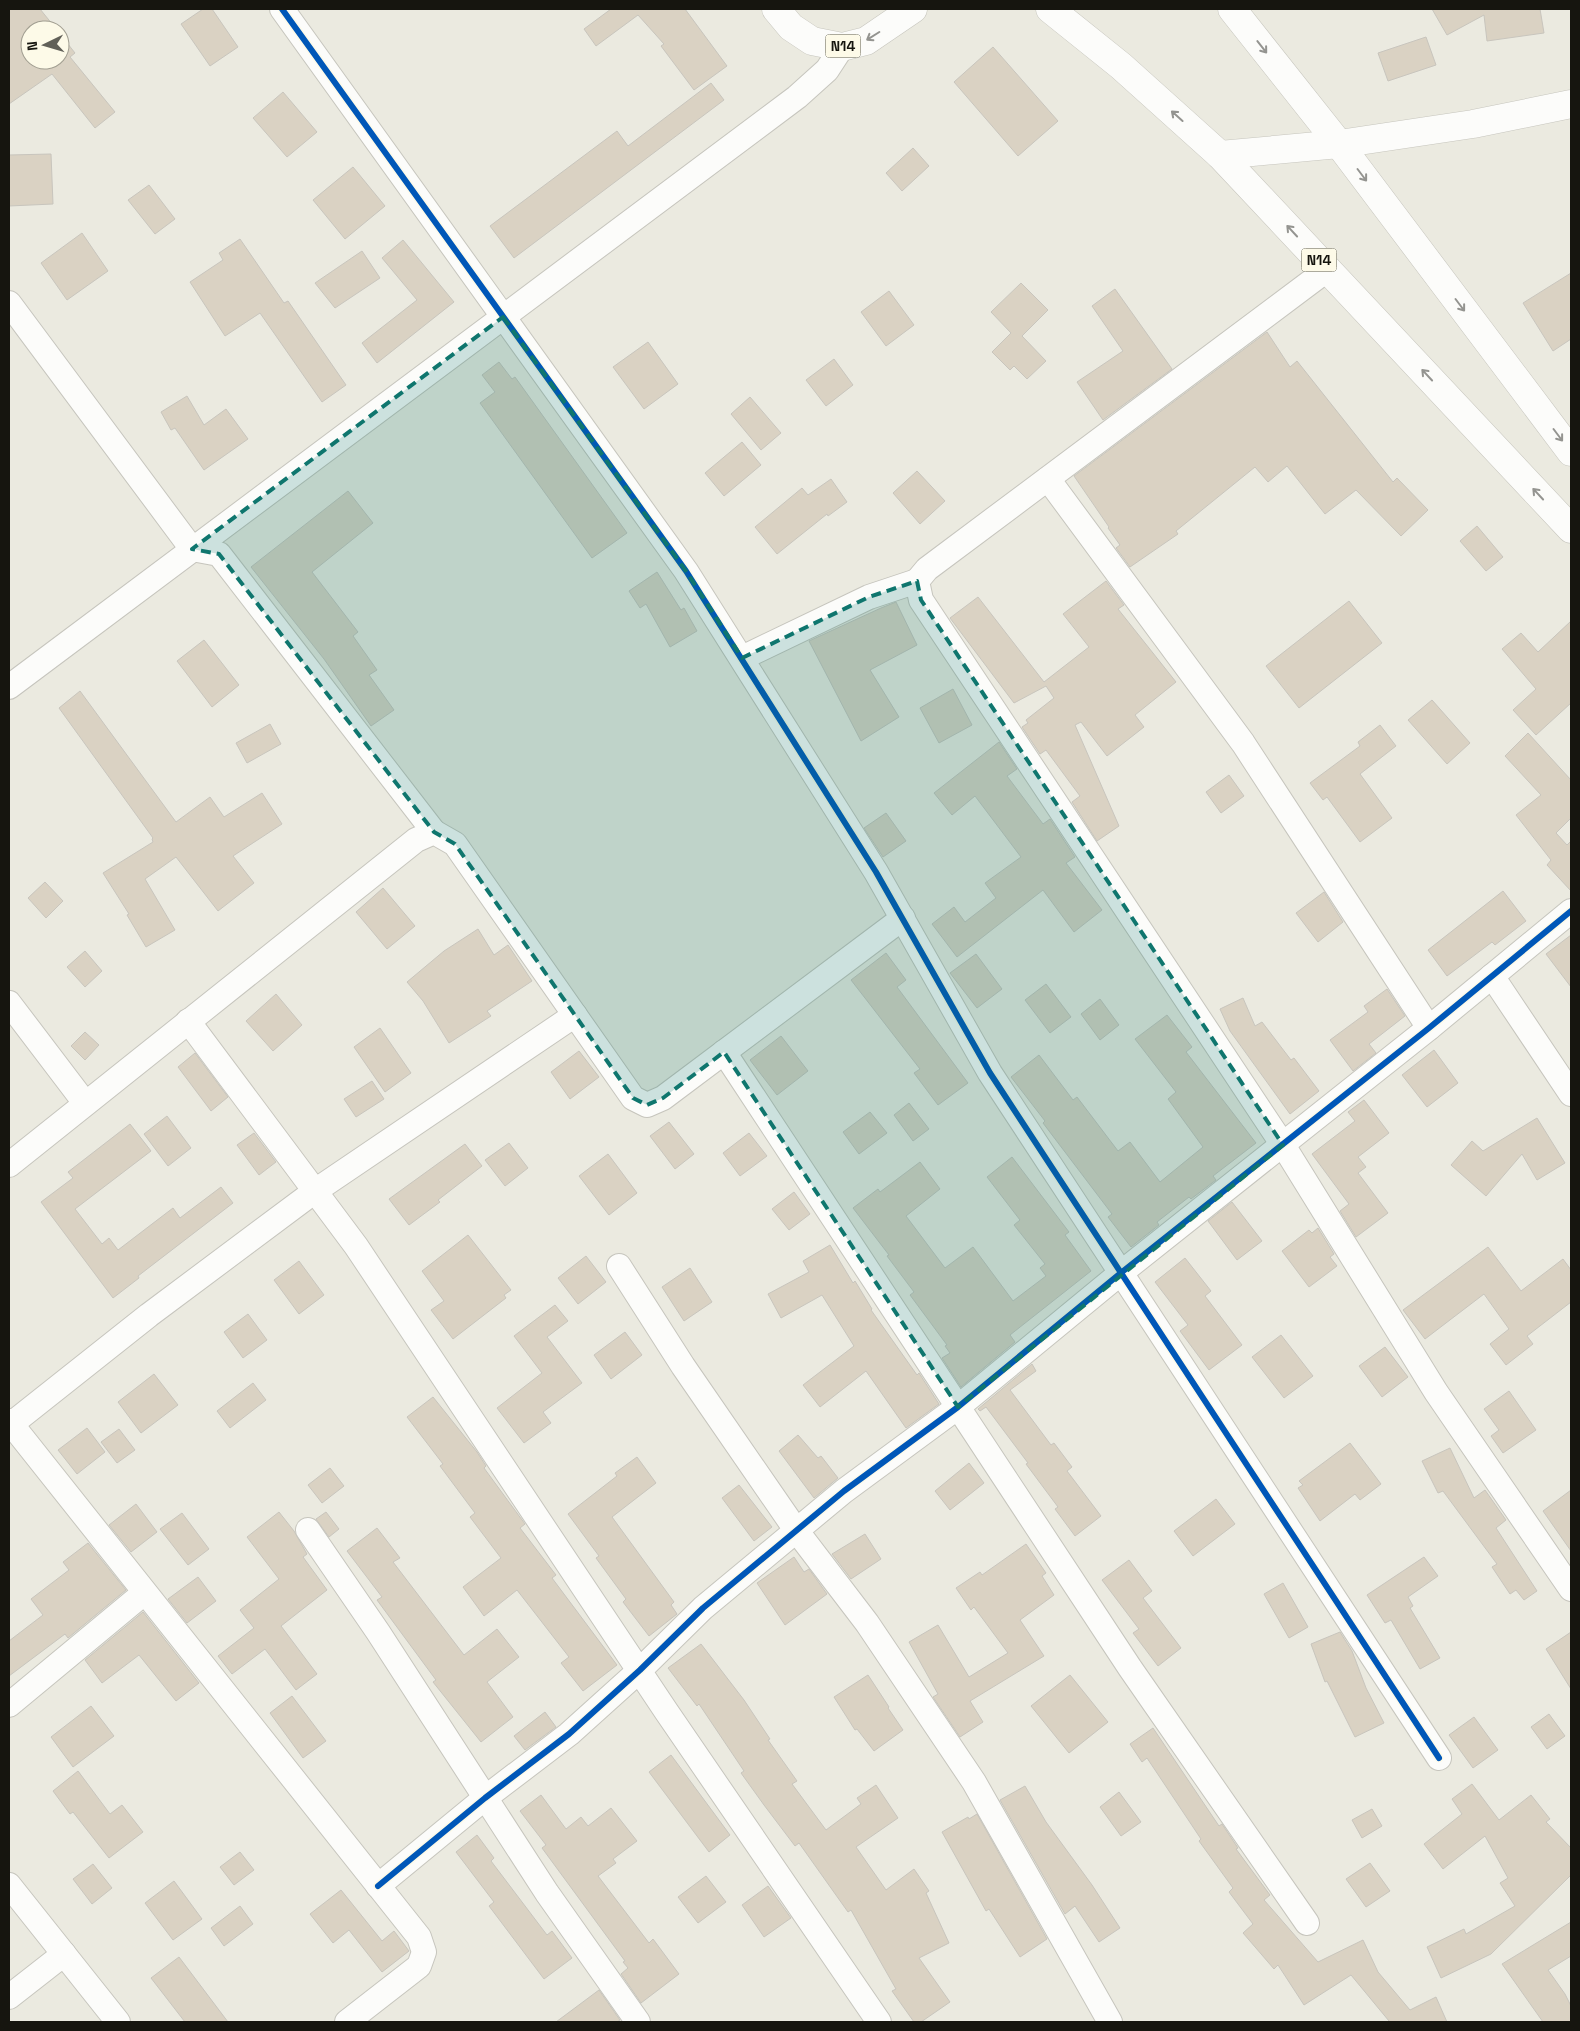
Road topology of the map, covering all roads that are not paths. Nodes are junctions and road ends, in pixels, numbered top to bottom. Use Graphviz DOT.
graph roads {
  1 [pos="282,9"];
  2 [pos="776,9"];
  3 [pos="913,9"];
  4 [pos="1050,9"];
  5 [pos="1232,9"];
  6 [pos="842,47"];
  7 [pos="1571,104"];
  8 [pos="1339,144"];
  9 [pos="1220,155"];
  10 [pos="1328,269"];
  11 [pos="9,304"];
  12 [pos="503,317"];
  13 [pos="1571,452"];
  14 [pos="1048,479"];
  15 [pos="1571,530"];
  16 [pos="192,549"];
  17 [pos="917,581"];
  18 [pos="742,658"];
  19 [pos="9,687"];
  20 [pos="434,832"];
  21 [pos="1571,911"];
  22 [pos="902,918"];
  23 [pos="1492,976"];
  24 [pos="9,1003"];
  25 [pos="575,1015"];
  26 [pos="188,1021"];
  27 [pos="1429,1028"];
  28 [pos="724,1052"];
  29 [pos="1571,1094"];
  30 [pos="85,1103"];
  31 [pos="1283,1145"];
  32 [pos="9,1165"];
  33 [pos="315,1191"];
  34 [pos="619,1266"];
  35 [pos="1122,1272"];
  36 [pos="958,1407"];
  37 [pos="10,1424"];
  38 [pos="308,1530"];
  39 [pos="796,1530"];
  40 [pos="1571,1589"];
  41 [pos="144,1593"];
  42 [pos="640,1670"];
  43 [pos="9,1705"];
  44 [pos="1439,1758"];
  45 [pos="485,1798"];
  46 [pos="9,1885"];
  47 [pos="378,1886"];
  48 [pos="1307,1923"];
  49 [pos="64,1954"];
  50 [pos="9,1997"];
  51 [pos="118,2022"];
  52 [pos="347,2022"];
  53 [pos="638,2022"];
  54 [pos="880,2022"];
  55 [pos="1110,2022"];
  1 -- 12 [label="street"];
  2 -- 6 [label="main road, N14"];
  3 -- 6 [label="main road, N14, one-way"];
  9 -- 4 [label="main road, N14, one-way"];
  5 -- 8 [label="main road, one-way"];
  6 -- 12 [label="street"];
  7 -- 8 [label="main road"];
  8 -- 9 [label="main road"];
  8 -- 13 [label="main road, one-way"];
  10 -- 9 [label="main road, N14, one-way"];
  10 -- 14 [label="street"];
  15 -- 10 [label="main road, N14, one-way"];
  11 -- 16 [label="street"];
  12 -- 16 [label="street"];
  12 -- 18 [label="street"];
  14 -- 17 [label="street"];
  14 -- 27 [label="street"];
  16 -- 19 [label="street"];
  16 -- 20 [label="street"];
  17 -- 18 [label="street"];
  17 -- 31 [label="street"];
  18 -- 22 [label="street"];
  20 -- 25 [label="street"];
  20 -- 26 [label="street"];
  21 -- 23 [label="street"];
  22 -- 28 [label="street"];
  22 -- 35 [label="street"];
  23 -- 27 [label="street"];
  23 -- 29 [label="street"];
  24 -- 30 [label="street"];
  25 -- 28 [label="street"];
  25 -- 33 [label="street"];
  26 -- 30 [label="street"];
  26 -- 33 [label="street"];
  27 -- 31 [label="street"];
  28 -- 36 [label="street"];
  30 -- 32 [label="street"];
  31 -- 35 [label="street"];
  31 -- 40 [label="street"];
  33 -- 37 [label="street"];
  33 -- 42 [label="street"];
  34 -- 39 [label="street"];
  35 -- 36 [label="street"];
  35 -- 44 [label="street"];
  36 -- 39 [label="street"];
  36 -- 48 [label="street"];
  37 -- 41 [label="street"];
  38 -- 45 [label="street"];
  39 -- 42 [label="street"];
  39 -- 55 [label="street"];
  41 -- 43 [label="street"];
  41 -- 47 [label="street"];
  42 -- 45 [label="street"];
  42 -- 54 [label="street"];
  45 -- 47 [label="street"];
  45 -- 53 [label="street"];
  46 -- 49 [label="street"];
  47 -- 52 [label="street"];
  49 -- 50 [label="street"];
  49 -- 51 [label="street"];
}
